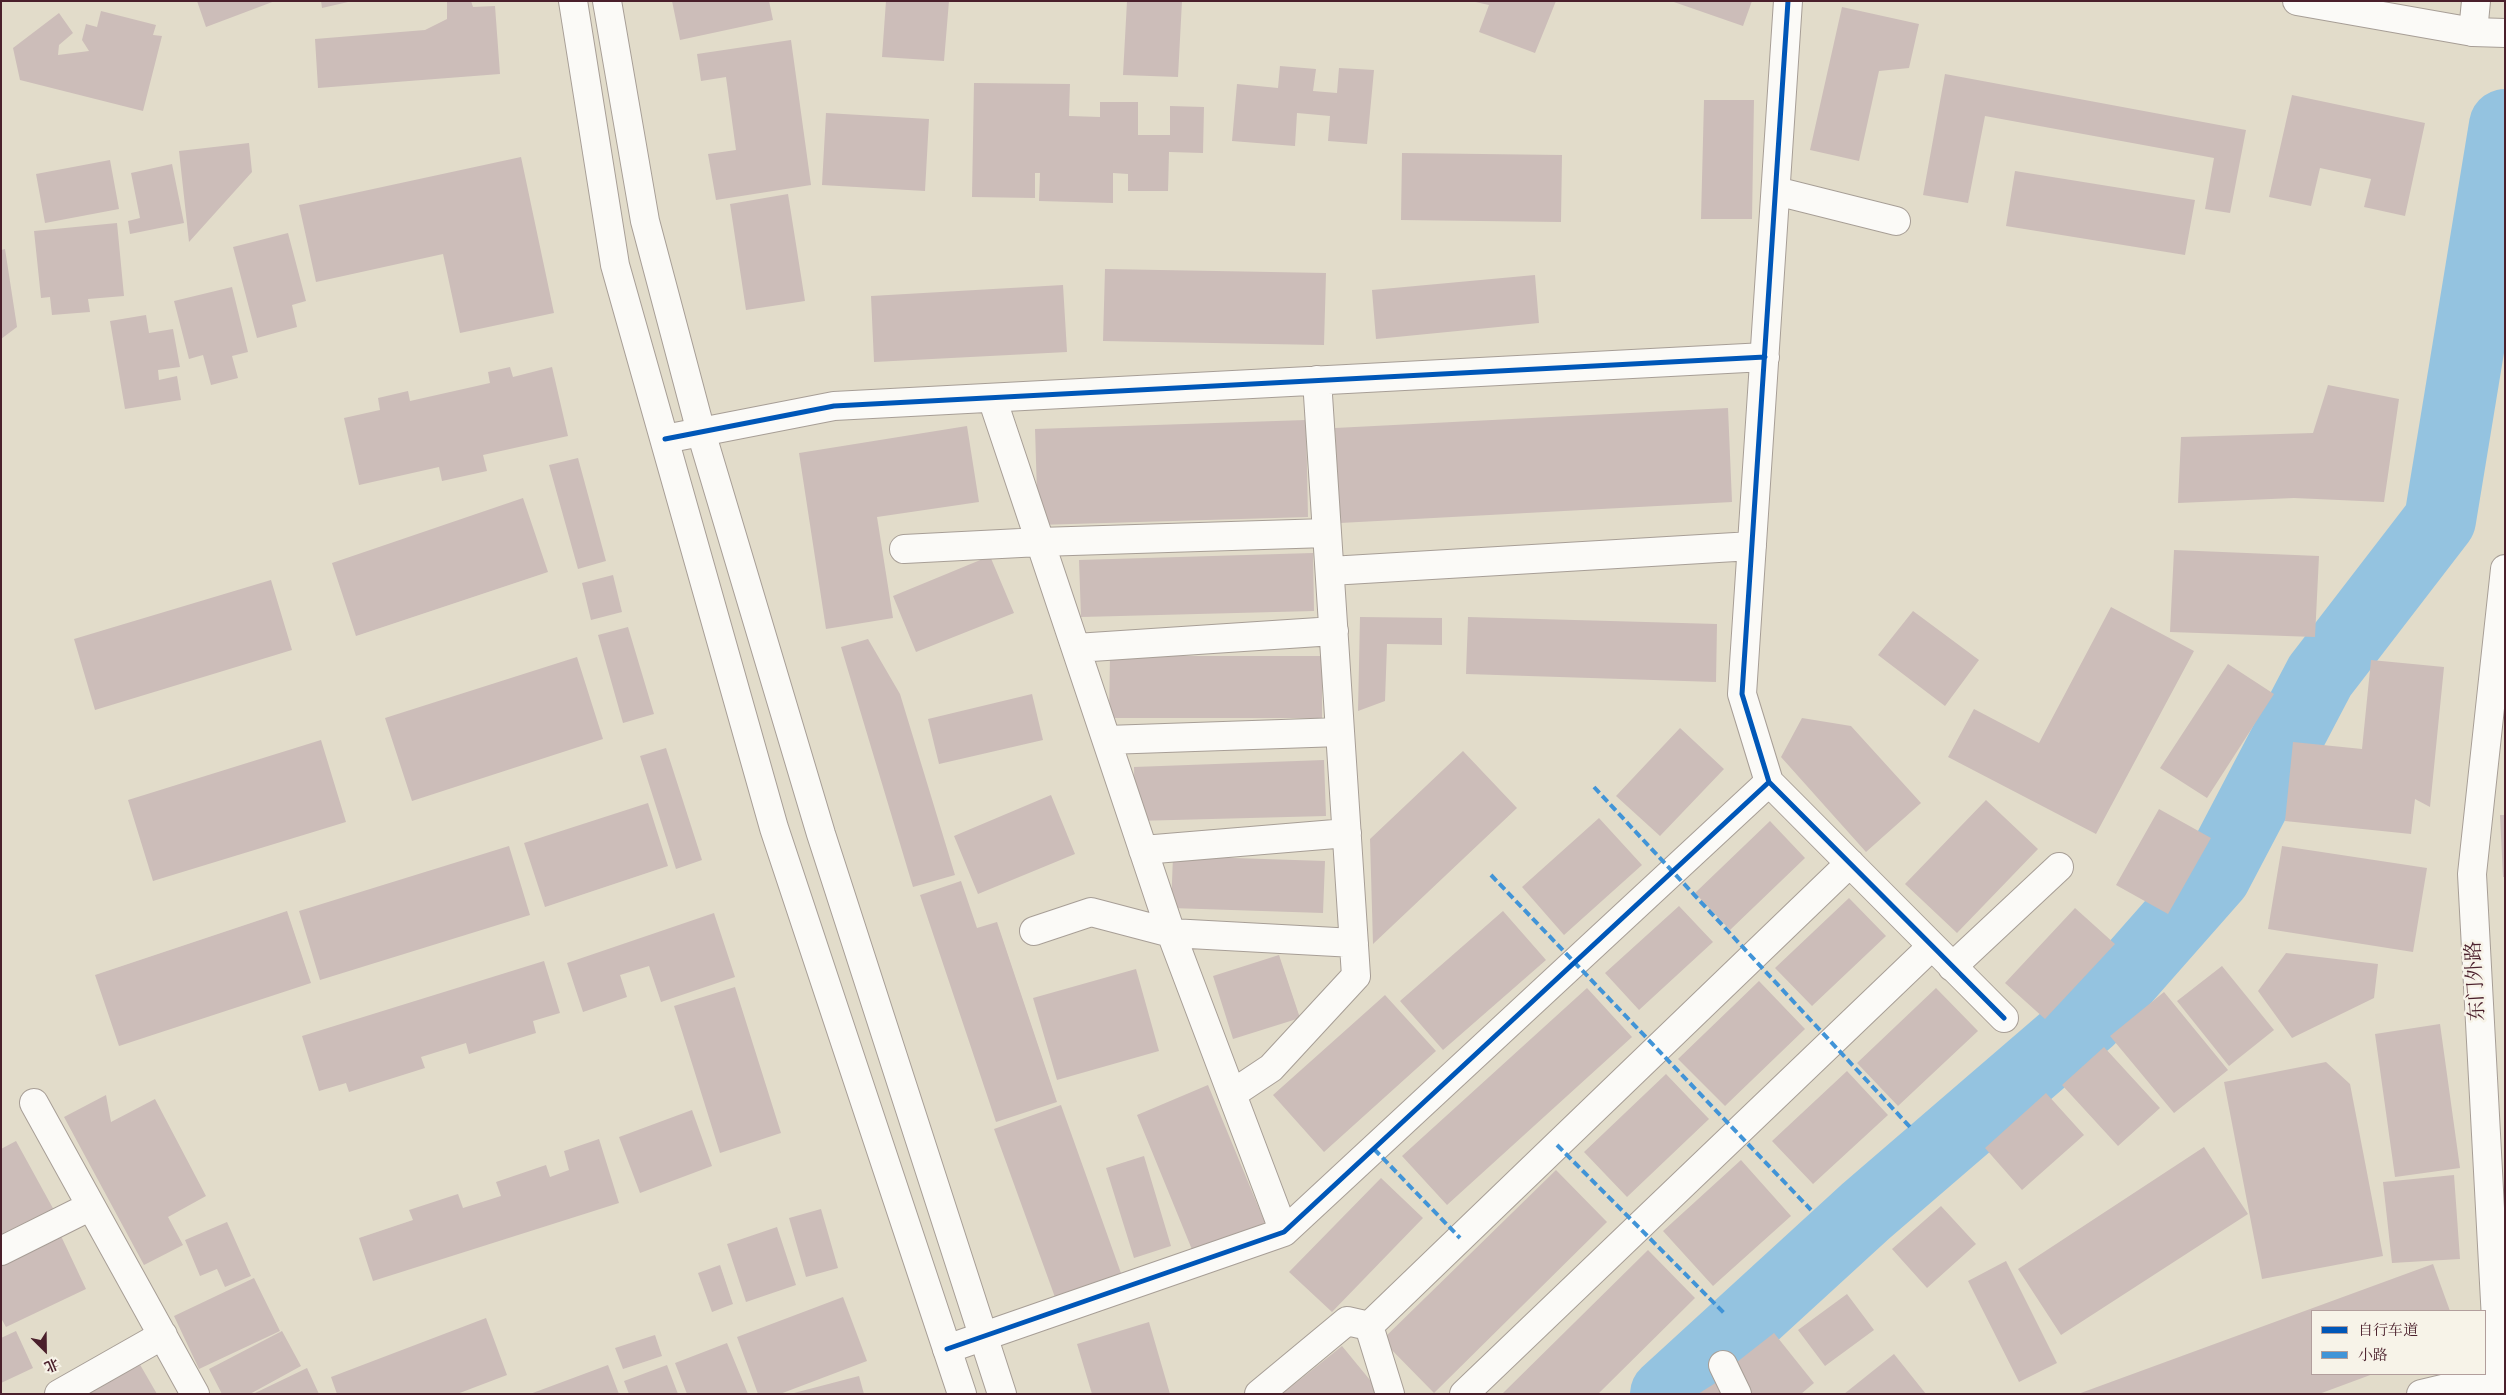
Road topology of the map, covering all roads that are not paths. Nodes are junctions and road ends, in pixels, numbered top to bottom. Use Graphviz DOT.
graph roads {
  1 [pos="574,1"];
  2 [pos="607,1"];
  3 [pos="1788,1"];
  4 [pos="2297,1"];
  5 [pos="2476,1"];
  6 [pos="2474,32"];
  7 [pos="2505,34"];
  8 [pos="1776,191"];
  9 [pos="1896,220"];
  10 [pos="1765,357"];
  11 [pos="1317,380"];
  12 [pos="992,398"];
  13 [pos="701,432"];
  14 [pos="665,439"];
  15 [pos="1327,533"];
  16 [pos="1040,542"];
  17 [pos="1752,546"];
  18 [pos="904,549"];
  19 [pos="2505,569"];
  20 [pos="1330,571"];
  21 [pos="1334,631"];
  22 [pos="1076,648"];
  23 [pos="1340,732"];
  24 [pos="1107,740"];
  25 [pos="1769,782"];
  26 [pos="1347,833"];
  27 [pos="1143,850"];
  28 [pos="1850,863"];
  29 [pos="2059,867"];
  30 [pos="1034,931"];
  31 [pos="1171,934"];
  32 [pos="1354,943"];
  33 [pos="1932,946"];
  34 [pos="1952,967"];
  35 [pos="2004,1018"];
  36 [pos="1232,1094"];
  37 [pos="34,1103"];
  38 [pos="91,1206"];
  39 [pos="1284,1232"];
  40 [pos="1,1251"];
  41 [pos="1369,1326"];
  42 [pos="163,1335"];
  43 [pos="984,1336"];
  44 [pos="947,1349"];
  45 [pos="1723,1365"];
  46 [pos="2501,1381"];
  47 [pos="59,1394"];
  48 [pos="195,1394"];
  49 [pos="962,1394"];
  50 [pos="1002,1394"];
  51 [pos="1259,1394"];
  52 [pos="1390,1394"];
  53 [pos="1464,1394"];
  54 [pos="1736,1394"];
  55 [pos="2421,1394"];
  1 -- 14 [label="street"];
  2 -- 13 [label="street"];
  3 -- 8 [label="street"];
  4 -- 6 [label="street"];
  5 -- 6 [label="street"];
  6 -- 7 [label="street"];
  8 -- 9 [label="street"];
  8 -- 10 [label="street"];
  10 -- 11 [label="street"];
  10 -- 17 [label="street"];
  11 -- 12 [label="street"];
  11 -- 15 [label="street"];
  12 -- 13 [label="street"];
  12 -- 16 [label="street"];
  13 -- 14 [label="street"];
  13 -- 43 [label="street"];
  14 -- 44 [label="street"];
  15 -- 16 [label="street"];
  15 -- 20 [label="street"];
  16 -- 18 [label="street"];
  16 -- 22 [label="street"];
  17 -- 20 [label="street"];
  17 -- 25 [label="street"];
  19 -- 46 [label="street, 东门外路"];
  20 -- 21 [label="street"];
  21 -- 22 [label="street"];
  21 -- 23 [label="street"];
  22 -- 24 [label="street"];
  23 -- 24 [label="street"];
  23 -- 26 [label="street"];
  24 -- 27 [label="street"];
  25 -- 28 [label="street"];
  25 -- 39 [label="street"];
  26 -- 27 [label="street"];
  26 -- 32 [label="street"];
  27 -- 31 [label="street"];
  28 -- 33 [label="street"];
  28 -- 41 [label="street"];
  29 -- 34 [label="street"];
  30 -- 31 [label="street"];
  31 -- 32 [label="street"];
  31 -- 36 [label="street"];
  32 -- 36 [label="street"];
  33 -- 34 [label="street"];
  33 -- 53 [label="street"];
  34 -- 35 [label="street"];
  36 -- 39 [label="street"];
  37 -- 38 [label="street"];
  38 -- 40 [label="street"];
  38 -- 42 [label="street"];
  39 -- 43 [label="street"];
  41 -- 51 [label="street"];
  41 -- 52 [label="street"];
  42 -- 47 [label="street"];
  42 -- 48 [label="street"];
  43 -- 44 [label="street"];
  43 -- 50 [label="street"];
  44 -- 49 [label="street"];
  45 -- 54 [label="street"];
  46 -- 55 [label="street"];
}
